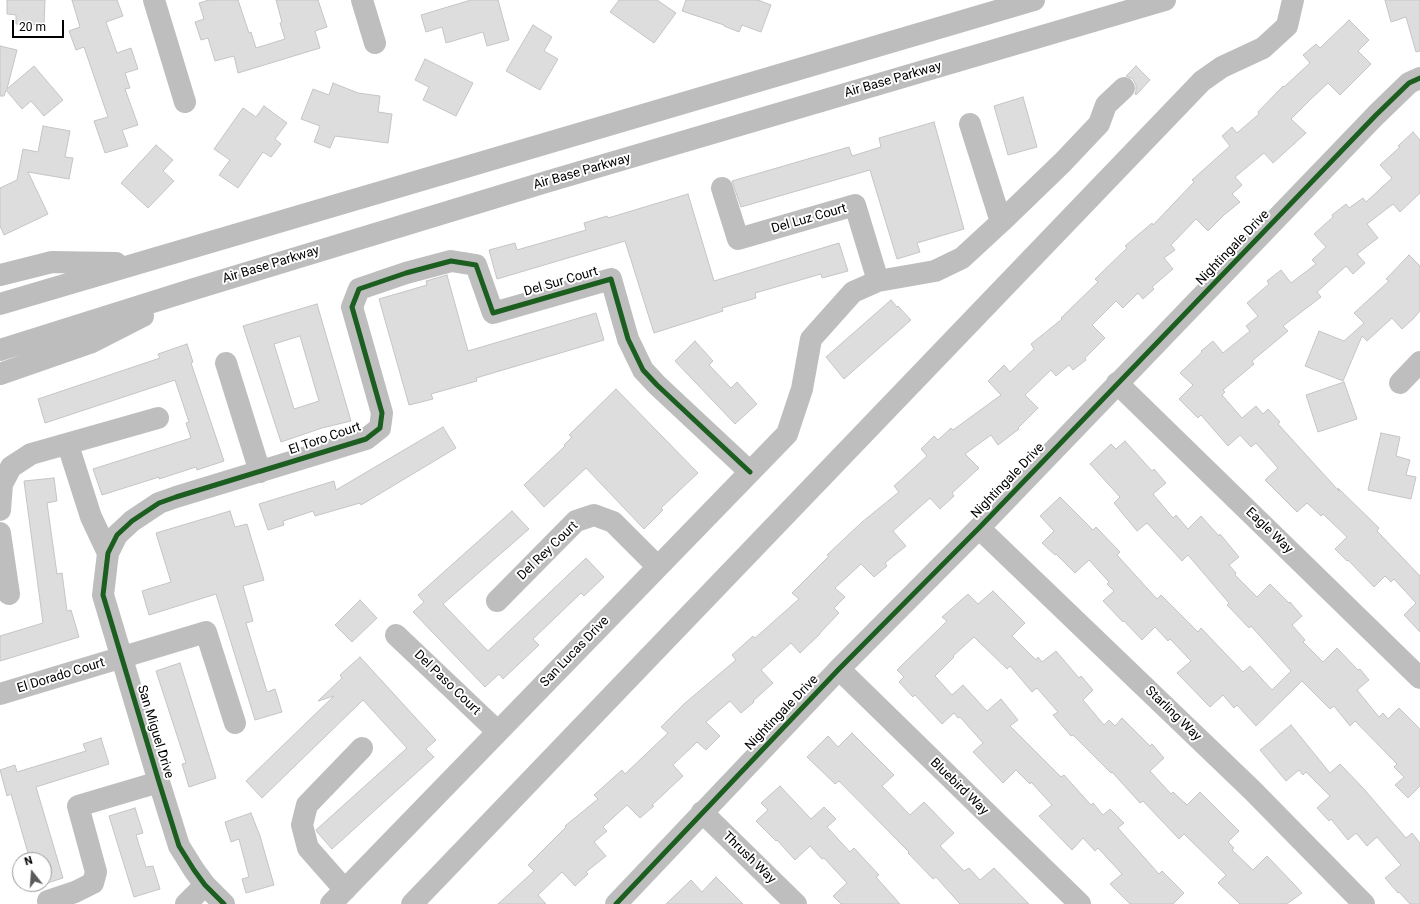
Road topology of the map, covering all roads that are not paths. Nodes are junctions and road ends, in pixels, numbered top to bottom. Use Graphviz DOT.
graph roads {
  1 [pos="154,0"];
  2 [pos="362,0"];
  3 [pos="1034,0"];
  4 [pos="1165,0"];
  5 [pos="1293,0"];
  6 [pos="375,43"];
  7 [pos="1420,78"];
  8 [pos="1124,88"];
  9 [pos="186,102"];
  10 [pos="970,124"];
  11 [pos="722,188"];
  12 [pos="1001,222"];
  13 [pos="139,263"];
  14 [pos="406,273"];
  15 [pos="0,274"];
  16 [pos="878,281"];
  17 [pos="194,289"];
  18 [pos="0,304"];
  19 [pos="0,350"];
  20 [pos="1420,362"];
  21 [pos="226,363"];
  22 [pos="0,374"];
  23 [pos="1117,383"];
  24 [pos="1400,383"];
  25 [pos="158,418"];
  26 [pos="68,444"];
  27 [pos="260,472"];
  28 [pos="750,472"];
  29 [pos="0,510"];
  30 [pos="979,528"];
  31 [pos="0,533"];
  32 [pos="108,553"];
  33 [pos="658,566"];
  34 [pos="9,594"];
  35 [pos="497,601"];
  36 [pos="396,635"];
  37 [pos="122,658"];
  38 [pos="839,669"];
  39 [pos="1420,678"];
  40 [pos="0,694"];
  41 [pos="235,723"];
  42 [pos="497,731"];
  43 [pos="362,748"];
  44 [pos="159,782"];
  45 [pos="702,812"];
  46 [pos="205,884"];
  47 [pos="338,897"];
  48 [pos="48,901"];
  49 [pos="222,903"];
  50 [pos="186,904"];
  51 [pos="412,904"];
  52 [pos="616,904"];
  53 [pos="796,904"];
  54 [pos="1080,904"];
  55 [pos="1364,904"];
  1 -- 9 [label="street"];
  2 -- 6 [label="street"];
  3 -- 13 [label="main road"];
  4 -- 17 [label="main road, Air Base Parkway"];
  5 -- 51 [label="street"];
  7 -- 23 [label="street, Nightingale Drive"];
  8 -- 12 [label="street"];
  10 -- 12 [label="street"];
  11 -- 16 [label="street, Del Luz Court"];
  12 -- 16 [label="street"];
  13 -- 15 [label="main road"];
  13 -- 18 [label="main road"];
  14 -- 27 [label="street, El Toro Court"];
  14 -- 28 [label="street, Del Sur Court"];
  16 -- 28 [label="street, San Lucas Drive"];
  17 -- 19 [label="main road, Air Base Parkway"];
  17 -- 22 [label="main road"];
  20 -- 24 [label="street"];
  21 -- 27 [label="street"];
  23 -- 30 [label="street, Nightingale Drive"];
  23 -- 39 [label="street, Eagle Way"];
  25 -- 26 [label="street"];
  26 -- 29 [label="street"];
  26 -- 32 [label="street"];
  27 -- 32 [label="street, El Toro Court"];
  28 -- 33 [label="street, San Lucas Drive"];
  30 -- 38 [label="street, Nightingale Drive"];
  30 -- 55 [label="street, Starling Way"];
  31 -- 34 [label="street"];
  32 -- 37 [label="street, San Miguel Drive"];
  33 -- 35 [label="street, Del Rey Court"];
  33 -- 42 [label="street, San Lucas Drive"];
  36 -- 42 [label="street, Del Paso Court"];
  37 -- 40 [label="street, El Dorado Court"];
  37 -- 41 [label="street, El Dorado Court"];
  37 -- 44 [label="street, San Miguel Drive"];
  38 -- 45 [label="street, Nightingale Drive"];
  38 -- 54 [label="street, Bluebird Way"];
  42 -- 47 [label="street, San Lucas Drive"];
  43 -- 47 [label="street"];
  44 -- 46 [label="street, San Miguel Drive"];
  44 -- 48 [label="street"];
  45 -- 52 [label="street, Nightingale Drive"];
  45 -- 53 [label="street, Thrush Way"];
  46 -- 49 [label="street, San Miguel Drive"];
  46 -- 50 [label="street"];
}
